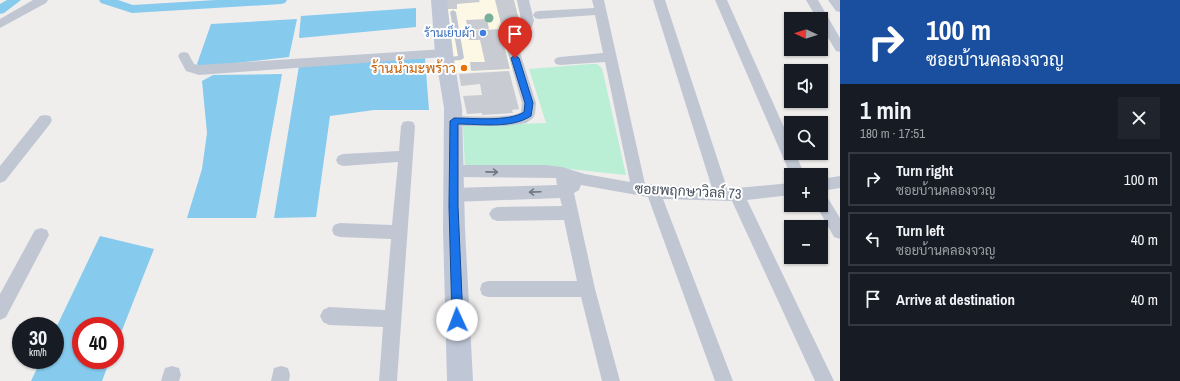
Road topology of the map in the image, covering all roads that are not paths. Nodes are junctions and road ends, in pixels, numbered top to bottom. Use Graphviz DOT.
graph roads {
  1 [pos="42,0"];
  2 [pos="523,0"];
  3 [pos="659,0"];
  4 [pos="721,0"];
  5 [pos="812,0"];
  6 [pos="834,0"];
  7 [pos="444,6"];
  8 [pos="599,6"];
  9 [pos="840,8"];
  10 [pos="539,15"];
  11 [pos="0,24"];
  12 [pos="840,48"];
  13 [pos="184,56"];
  14 [pos="445,56"];
  15 [pos="610,57"];
  16 [pos="560,61"];
  17 [pos="45,120"];
  18 [pos="454,121"];
  19 [pos="408,126"];
  20 [pos="406,156"];
  21 [pos="343,160"];
  22 [pos="795,168"];
  23 [pos="453,171"];
  24 [pos="562,173"];
  25 [pos="0,177"];
  26 [pos="585,180"];
  27 [pos="840,182"];
  28 [pos="828,184"];
  29 [pos="784,190"];
  30 [pos="565,191"];
  31 [pos="646,191"];
  32 [pos="454,195"];
  33 [pos="729,195"];
  34 [pos="828,212"];
  35 [pos="570,213"];
  36 [pos="497,214"];
  37 [pos="340,230"];
  38 [pos="400,232"];
  39 [pos="840,232"];
  40 [pos="41,235"];
  41 [pos="488,289"];
  42 [pos="587,289"];
  43 [pos="2,305"];
  44 [pos="329,316"];
  45 [pos="393,318"];
  46 [pos="388,381"];
  47 [pos="460,381"];
  48 [pos="611,381"];
  49 [pos="724,381"];
  50 [pos="825,381"];
  1 -- 11 [label="street"];
  2 -- 18 [label="street"];
  3 -- 33 [label="street"];
  4 -- 22 [label="street"];
  5 -- 12 [label="street"];
  6 -- 9 [label="street"];
  7 -- 14 [label="street"];
  8 -- 10 [label="street"];
  8 -- 15 [label="street"];
  13 -- 14 [label="street"];
  14 -- 18 [label="street"];
  15 -- 16 [label="street"];
  15 -- 31 [label="street"];
  17 -- 25 [label="street"];
  18 -- 23 [label="street"];
  19 -- 20 [label="street"];
  20 -- 21 [label="street"];
  20 -- 38 [label="street"];
  23 -- 24 [label="street, ซอยพฤกษาวิลล์ 73, one-way"];
  23 -- 32 [label="street"];
  24 -- 26 [label="street, ซอยพฤกษาวิลล์ 73"];
  24 -- 30 [label="street"];
  26 -- 30 [label="street"];
  26 -- 31 [label="street, ซอยพฤกษาวิลล์ 73"];
  27 -- 28 [label="street"];
  29 -- 33 [label="street, ซอยพฤกษาวิลล์ 73"];
  30 -- 32 [label="street, one-way"];
  30 -- 35 [label="street"];
  31 -- 33 [label="street, ซอยพฤกษาวิลล์ 73"];
  31 -- 49 [label="street"];
  32 -- 47 [label="street"];
  33 -- 50 [label="street"];
  34 -- 39 [label="street"];
  35 -- 36 [label="street"];
  35 -- 42 [label="street"];
  37 -- 38 [label="street"];
  38 -- 45 [label="street"];
  40 -- 43 [label="street"];
  41 -- 42 [label="street"];
  42 -- 48 [label="street"];
  44 -- 45 [label="street"];
  45 -- 46 [label="street"];
}
